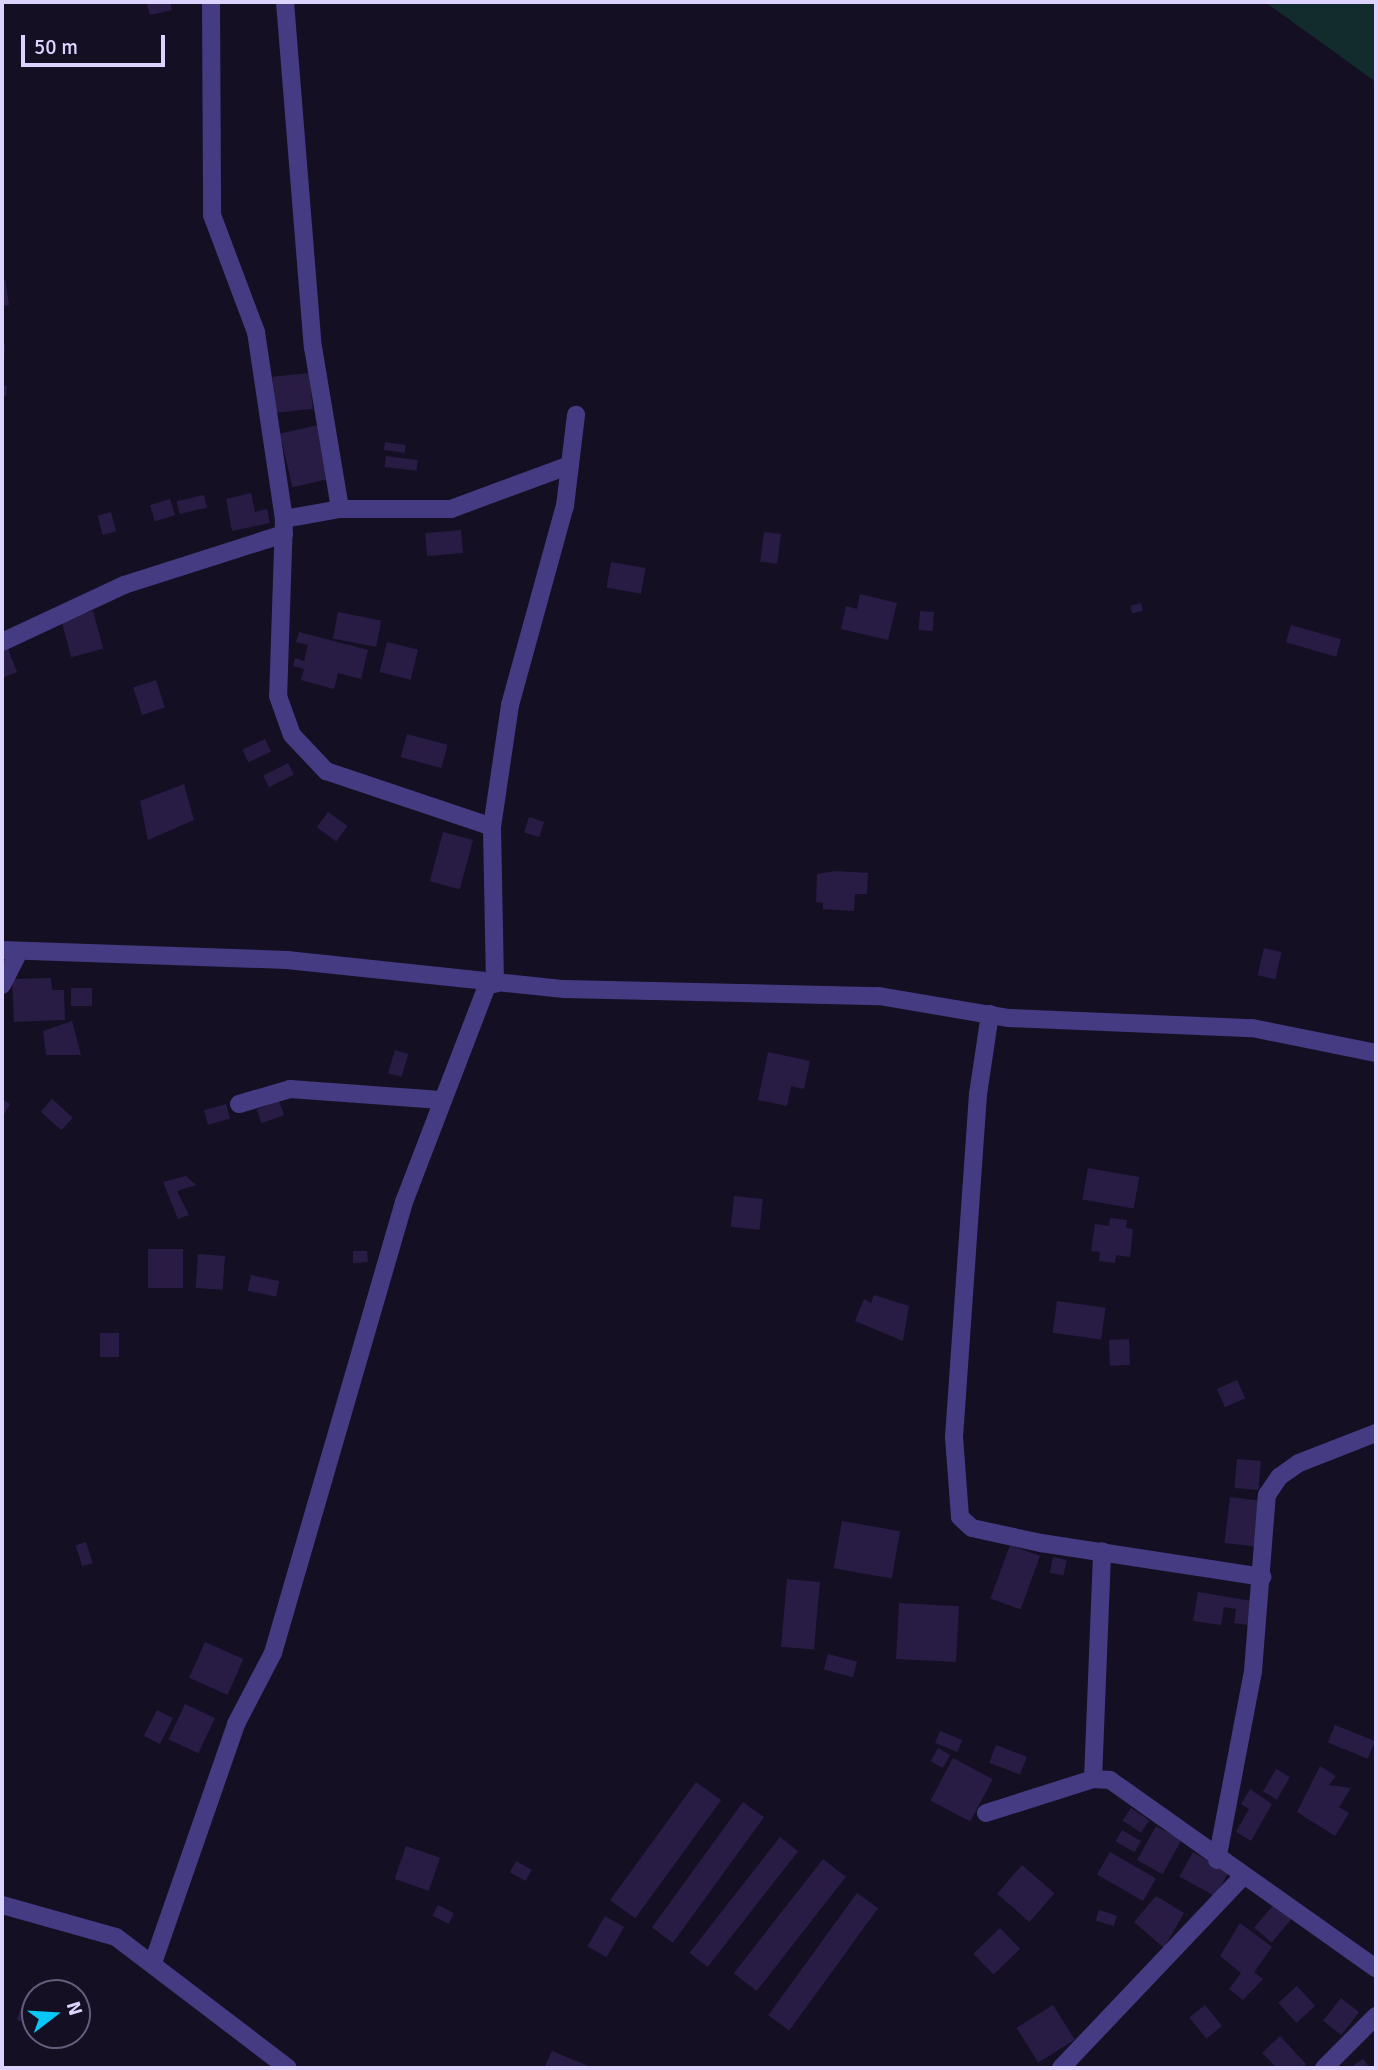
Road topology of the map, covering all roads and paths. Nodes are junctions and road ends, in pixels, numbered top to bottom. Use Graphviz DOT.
graph roads {
  1 [pos="211,2"];
  2 [pos="285,2"];
  3 [pos="576,415"];
  4 [pos="570,465"];
  5 [pos="340,509"];
  6 [pos="284,527"];
  7 [pos="2,642"];
  8 [pos="492,827"];
  9 [pos="10,950"];
  10 [pos="492,984"];
  11 [pos="2,985"];
  12 [pos="990,1014"];
  13 [pos="1376,1053"];
  14 [pos="441,1100"];
  15 [pos="239,1104"];
  16 [pos="1376,1433"];
  17 [pos="1102,1551"];
  18 [pos="1262,1577"];
  19 [pos="1093,1779"];
  20 [pos="986,1813"];
  21 [pos="1217,1860"];
  22 [pos="1241,1878"];
  23 [pos="2,1905"];
  24 [pos="154,1960"];
  25 [pos="1376,1968"];
  26 [pos="1376,2015"];
  27 [pos="288,2068"];
  28 [pos="1061,2068"];
  29 [pos="1324,2068"];
  1 -- 6 [label="street"];
  2 -- 5 [label="street"];
  3 -- 4 [label="street"];
  4 -- 5 [label="street"];
  4 -- 8 [label="street"];
  5 -- 6 [label="street"];
  6 -- 7 [label="street"];
  6 -- 8 [label="street"];
  8 -- 10 [label="street"];
  9 -- 10 [label="street"];
  9 -- 11 [label="street"];
  10 -- 12 [label="street"];
  10 -- 14 [label="street"];
  12 -- 13 [label="street"];
  12 -- 17 [label="street"];
  14 -- 15 [label="street"];
  14 -- 24 [label="street"];
  16 -- 18 [label="street"];
  17 -- 18 [label="street"];
  17 -- 19 [label="street"];
  18 -- 21 [label="street"];
  19 -- 20 [label="street"];
  19 -- 21 [label="street"];
  21 -- 22 [label="street"];
  22 -- 25 [label="street"];
  22 -- 28 [label="street"];
  23 -- 24 [label="street"];
  24 -- 27 [label="street"];
  26 -- 29 [label="street"];
}
